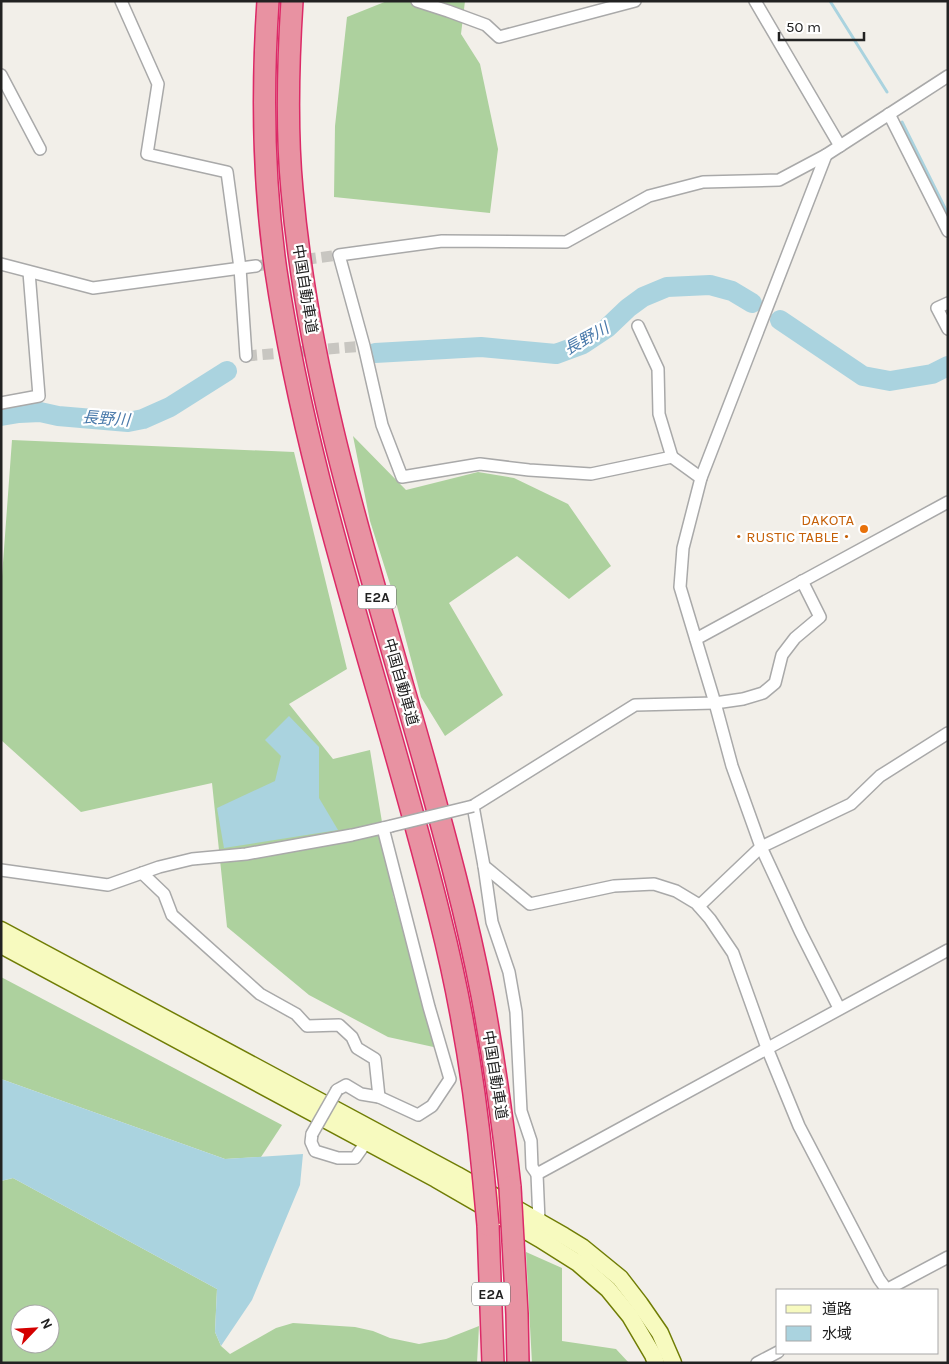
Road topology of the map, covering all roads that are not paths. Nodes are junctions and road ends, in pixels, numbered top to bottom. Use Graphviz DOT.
graph roads {
  1 [pos="121,1"];
  2 [pos="268,1"];
  3 [pos="292,1"];
  4 [pos="417,1"];
  5 [pos="634,1"];
  6 [pos="755,1"];
  7 [pos="1,75"];
  8 [pos="948,76"];
  9 [pos="889,114"];
  10 [pos="840,146"];
  11 [pos="40,149"];
  12 [pos="826,155"];
  13 [pos="948,231"];
  14 [pos="1,264"];
  15 [pos="256,266"];
  16 [pos="240,268"];
  17 [pos="29,272"];
  18 [pos="948,303"];
  19 [pos="638,326"];
  20 [pos="948,328"];
  21 [pos="246,356"];
  22 [pos="1,402"];
  23 [pos="672,457"];
  24 [pos="701,478"];
  25 [pos="948,502"];
  26 [pos="802,581"];
  27 [pos="696,639"];
  28 [pos="715,703"];
  29 [pos="948,733"];
  30 [pos="473,806"];
  31 [pos="387,827"];
  32 [pos="761,847"];
  33 [pos="484,866"];
  34 [pos="1,870"];
  35 [pos="142,873"];
  36 [pos="699,906"];
  37 [pos="1,930"];
  38 [pos="1,945"];
  39 [pos="948,950"];
  40 [pos="839,1008"];
  41 [pos="767,1048"];
  42 [pos="379,1097"];
  43 [pos="366,1141"];
  44 [pos="537,1174"];
  45 [pos="539,1221"];
  46 [pos="948,1257"];
  47 [pos="886,1289"];
  48 [pos="889,1289"];
  49 [pos="776,1353"];
  50 [pos="493,1363"];
  51 [pos="518,1363"];
  52 [pos="656,1363"];
  53 [pos="674,1363"];
  54 [pos="757,1363"];
  1 -- 16 [label="street"];
  2 -- 50 [label="highway, 中国自動車道 / E2A, bridge"];
  3 -- 51 [label="highway, 中国自動車道 / E2A, bridge"];
  4 -- 5 [label="street"];
  6 -- 10 [label="street"];
  7 -- 11 [label="street"];
  8 -- 9 [label="street"];
  9 -- 10 [label="street"];
  9 -- 13 [label="street"];
  10 -- 12 [label="street"];
  12 -- 23 [label="street"];
  12 -- 24 [label="street"];
  14 -- 17 [label="street"];
  15 -- 16 [label="street"];
  16 -- 17 [label="street"];
  16 -- 21 [label="street"];
  17 -- 22 [label="street"];
  18 -- 20 [label="street"];
  19 -- 23 [label="street"];
  23 -- 24 [label="street"];
  24 -- 27 [label="street"];
  25 -- 26 [label="street"];
  26 -- 27 [label="street"];
  26 -- 28 [label="street"];
  27 -- 28 [label="street"];
  28 -- 30 [label="street"];
  28 -- 32 [label="street"];
  29 -- 32 [label="street"];
  30 -- 31 [label="street, bridge"];
  30 -- 33 [label="street"];
  31 -- 35 [label="street"];
  31 -- 42 [label="street"];
  32 -- 36 [label="street"];
  32 -- 40 [label="street"];
  33 -- 36 [label="street"];
  33 -- 44 [label="street"];
  34 -- 35 [label="street"];
  35 -- 42 [label="street"];
  36 -- 41 [label="street"];
  37 -- 45 [label="street"];
  38 -- 43 [label="street"];
  39 -- 40 [label="street"];
  40 -- 41 [label="street"];
  41 -- 44 [label="street"];
  41 -- 47 [label="street"];
  42 -- 43 [label="street, bridge"];
  43 -- 52 [label="street"];
  44 -- 45 [label="street"];
  45 -- 53 [label="street"];
  46 -- 48 [label="street"];
  49 -- 54 [label="street"];
}
